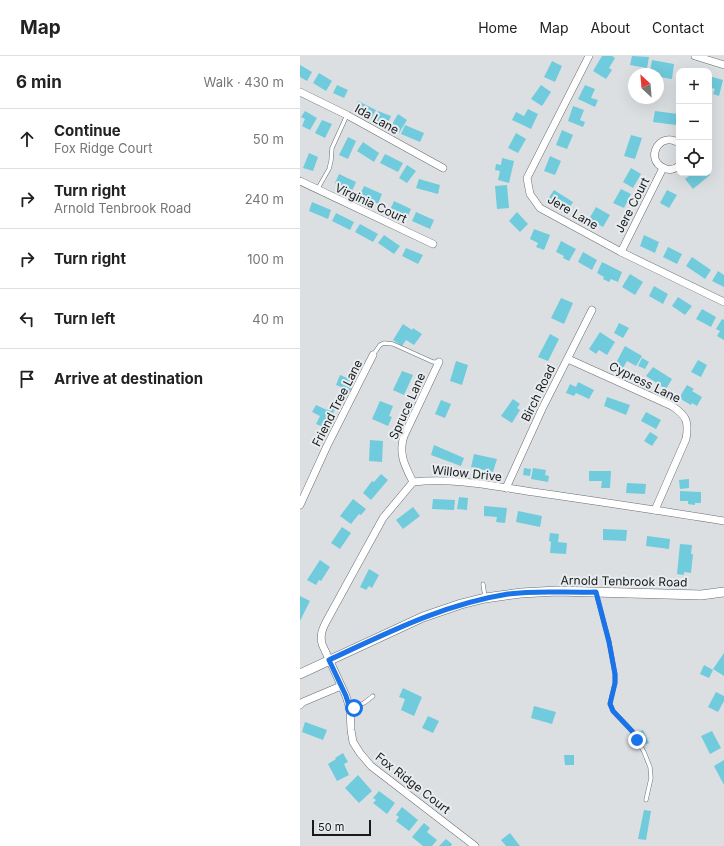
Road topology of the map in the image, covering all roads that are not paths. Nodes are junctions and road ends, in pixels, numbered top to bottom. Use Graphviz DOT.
graph roads {
  1 [pos="589,56"];
  2 [pos="695,56"];
  3 [pos="724,65"];
  4 [pos="300,92"];
  5 [pos="346,115"];
  6 [pos="676,141"];
  7 [pos="676,167"];
  8 [pos="443,168"];
  9 [pos="663,168"];
  10 [pos="300,181"];
  11 [pos="317,190"];
  12 [pos="433,244"];
  13 [pos="621,252"];
  14 [pos="724,302"];
  15 [pos="592,310"];
  16 [pos="373,355"];
  17 [pos="568,358"];
  18 [pos="439,362"];
  19 [pos="413,482"];
  20 [pos="506,488"];
  21 [pos="300,505"];
  22 [pos="655,510"];
  23 [pos="724,521"];
  24 [pos="483,584"];
  25 [pos="596,592"];
  26 [pos="724,592"];
  27 [pos="485,598"];
  28 [pos="329,660"];
  29 [pos="300,674"];
  30 [pos="341,686"];
  31 [pos="372,696"];
  32 [pos="300,705"];
  33 [pos="350,709"];
  34 [pos="646,800"];
  35 [pos="475,846"];
  1 -- 13 [label="street, Jere Lane"];
  2 -- 3 [label="street"];
  4 -- 5 [label="street, Ida Lane"];
  5 -- 8 [label="street, Ida Lane"];
  5 -- 11 [label="lane"];
  6 -- 9 [label="street, Jere Court"];
  7 -- 9 [label="street, Jere Court"];
  9 -- 13 [label="street, Jere Court"];
  10 -- 11 [label="street, Virginia Court"];
  11 -- 12 [label="street, Virginia Court"];
  13 -- 14 [label="street, Jere Lane"];
  15 -- 17 [label="street, Birch Road"];
  16 -- 18 [label="lane"];
  16 -- 21 [label="street, Friend Tree Lane"];
  17 -- 20 [label="street, Birch Road"];
  17 -- 22 [label="street, Cypress Lane"];
  18 -- 19 [label="street, Spruce Lane"];
  19 -- 20 [label="street, Willow Drive"];
  19 -- 28 [label="street"];
  20 -- 22 [label="street, Willow Drive"];
  22 -- 23 [label="street, Willow Drive"];
  24 -- 27 [label="lane"];
  25 -- 26 [label="street, Arnold Tenbrook Road"];
  25 -- 27 [label="street, Arnold Tenbrook Road"];
  25 -- 34 [label="lane"];
  27 -- 28 [label="street, Arnold Tenbrook Road"];
  28 -- 29 [label="street, Arnold Tenbrook Road"];
  28 -- 30 [label="street, Fox Ridge Court"];
  30 -- 32 [label="street"];
  30 -- 33 [label="street, Fox Ridge Court"];
  31 -- 33 [label="lane"];
  33 -- 35 [label="street, Fox Ridge Court"];
}
